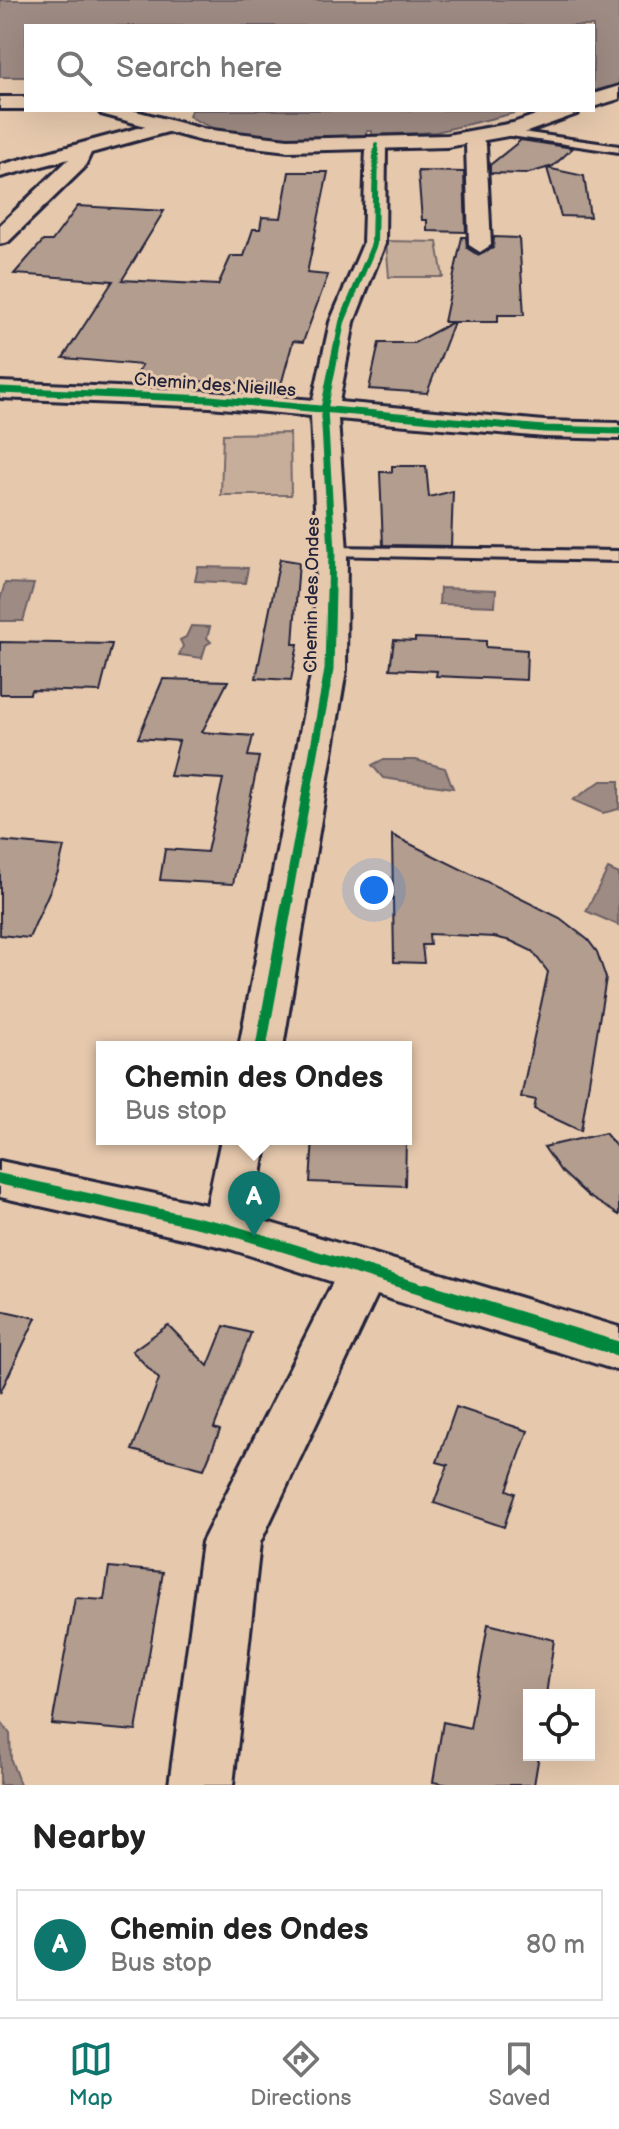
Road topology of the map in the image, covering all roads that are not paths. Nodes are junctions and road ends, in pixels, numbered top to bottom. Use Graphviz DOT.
graph roads {
  1 [pos="619,92"];
  2 [pos="595,100"];
  3 [pos="0,103"];
  4 [pos="24,103"];
  5 [pos="116,112"];
  6 [pos="564,112"];
  7 [pos="168,126"];
  8 [pos="501,132"];
  9 [pos="472,137"];
  10 [pos="376,145"];
  11 [pos="619,149"];
  12 [pos="82,151"];
  13 [pos="0,171"];
  14 [pos="0,237"];
  15 [pos="480,245"];
  16 [pos="0,390"];
  17 [pos="324,409"];
  18 [pos="619,431"];
  19 [pos="332,552"];
  20 [pos="619,556"];
  21 [pos="262,1041"];
  22 [pos="243,1145"];
  23 [pos="0,1179"];
  24 [pos="227,1229"];
  25 [pos="363,1272"];
  26 [pos="619,1349"];
  27 [pos="201,1785"];
  1 -- 2 [label="street"];
  3 -- 4 [label="street"];
  5 -- 7 [label="street"];
  6 -- 8 [label="street"];
  7 -- 10 [label="street"];
  7 -- 12 [label="street"];
  8 -- 9 [label="street"];
  8 -- 11 [label="lane"];
  9 -- 10 [label="street"];
  9 -- 15 [label="street"];
  10 -- 17 [label="street, Chemin des Ondes"];
  12 -- 13 [label="street"];
  12 -- 14 [label="street"];
  16 -- 17 [label="street, Chemin des Nieilles"];
  17 -- 18 [label="street, Chemin des Nieilles"];
  17 -- 19 [label="street, Chemin des Ondes"];
  19 -- 20 [label="lane"];
  19 -- 21 [label="street, Chemin des Ondes"];
  22 -- 24 [label="street"];
  23 -- 24 [label="street"];
  24 -- 25 [label="street"];
  25 -- 26 [label="street"];
  25 -- 27 [label="street"];
}
